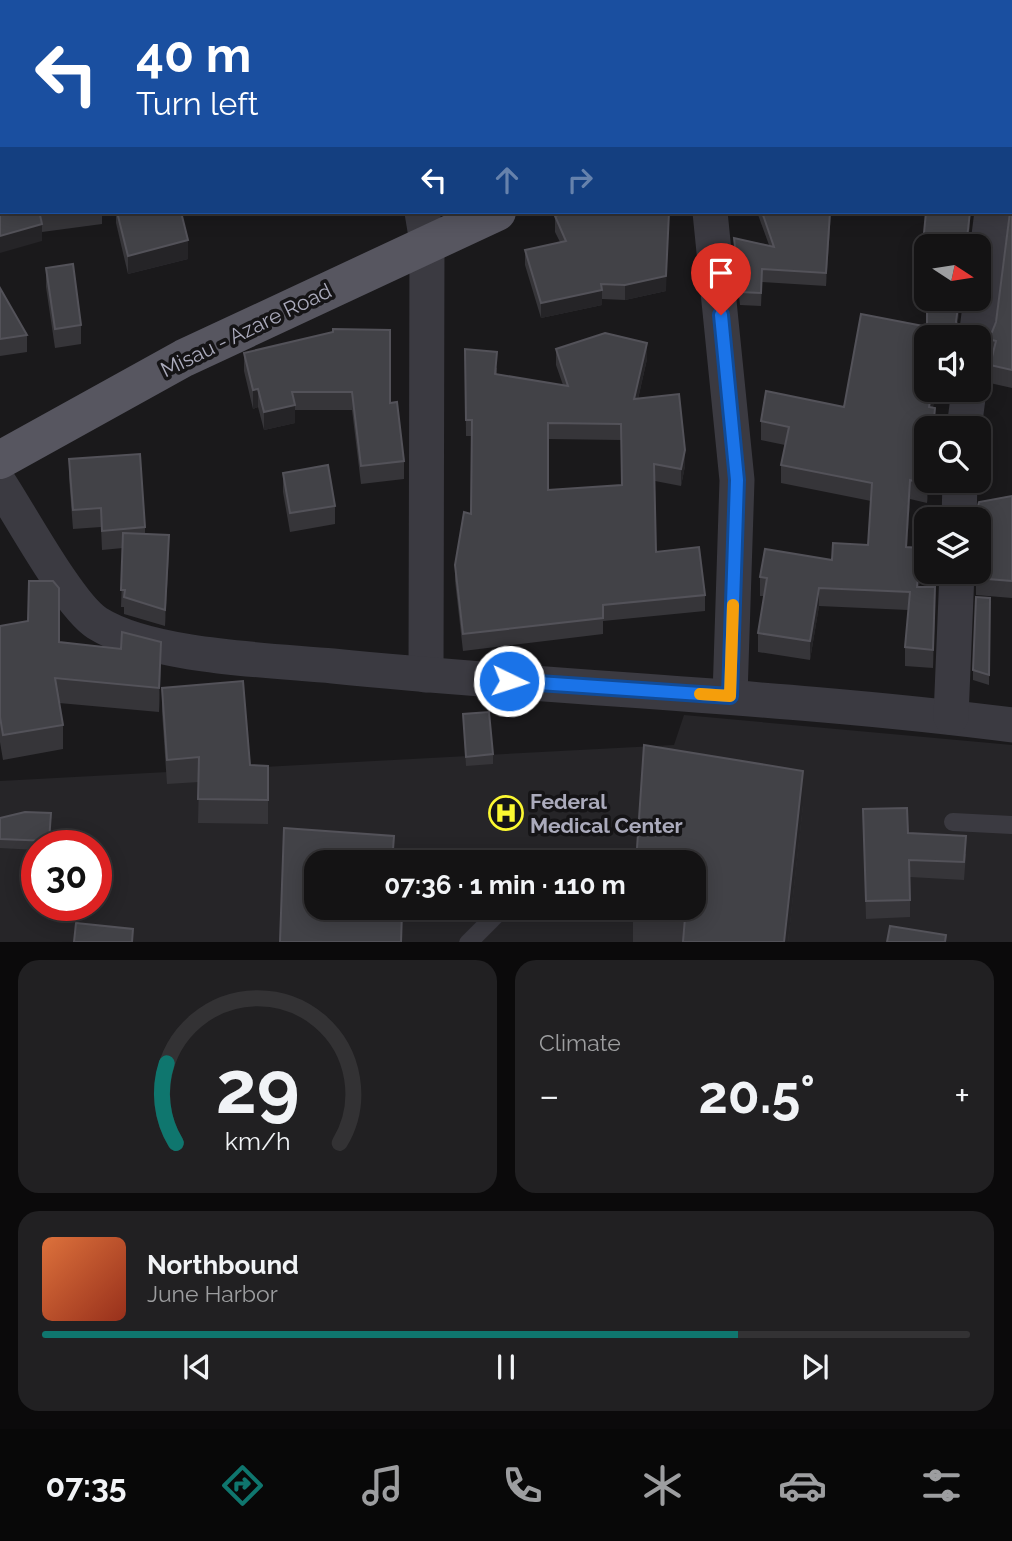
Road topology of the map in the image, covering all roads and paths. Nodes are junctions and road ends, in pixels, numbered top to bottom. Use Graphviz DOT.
graph roads {
  1 [pos="487,214"];
  2 [pos="710,214"];
  3 [pos="992,214"];
  4 [pos="425,227"];
  5 [pos="978,325"];
  6 [pos="0,460"];
  7 [pos="0,484"];
  8 [pos="957,584"];
  9 [pos="426,676"];
  10 [pos="730,696"];
  11 [pos="951,718"];
  12 [pos="1012,725"];
  13 [pos="953,822"];
  14 [pos="1012,825"];
  15 [pos="491,920"];
  16 [pos="469,942"];
  1 -- 4 [label="main road, Misau - Azare Road"];
  2 -- 10 [label="street"];
  3 -- 5 [label="street"];
  4 -- 6 [label="main road, Misau - Azare Road"];
  4 -- 9 [label="street"];
  7 -- 9 [label="street"];
  8 -- 11 [label="street"];
  9 -- 10 [label="street"];
  10 -- 11 [label="street"];
  11 -- 12 [label="street"];
  13 -- 14 [label="lane"];
  15 -- 16 [label="lane"];
}
